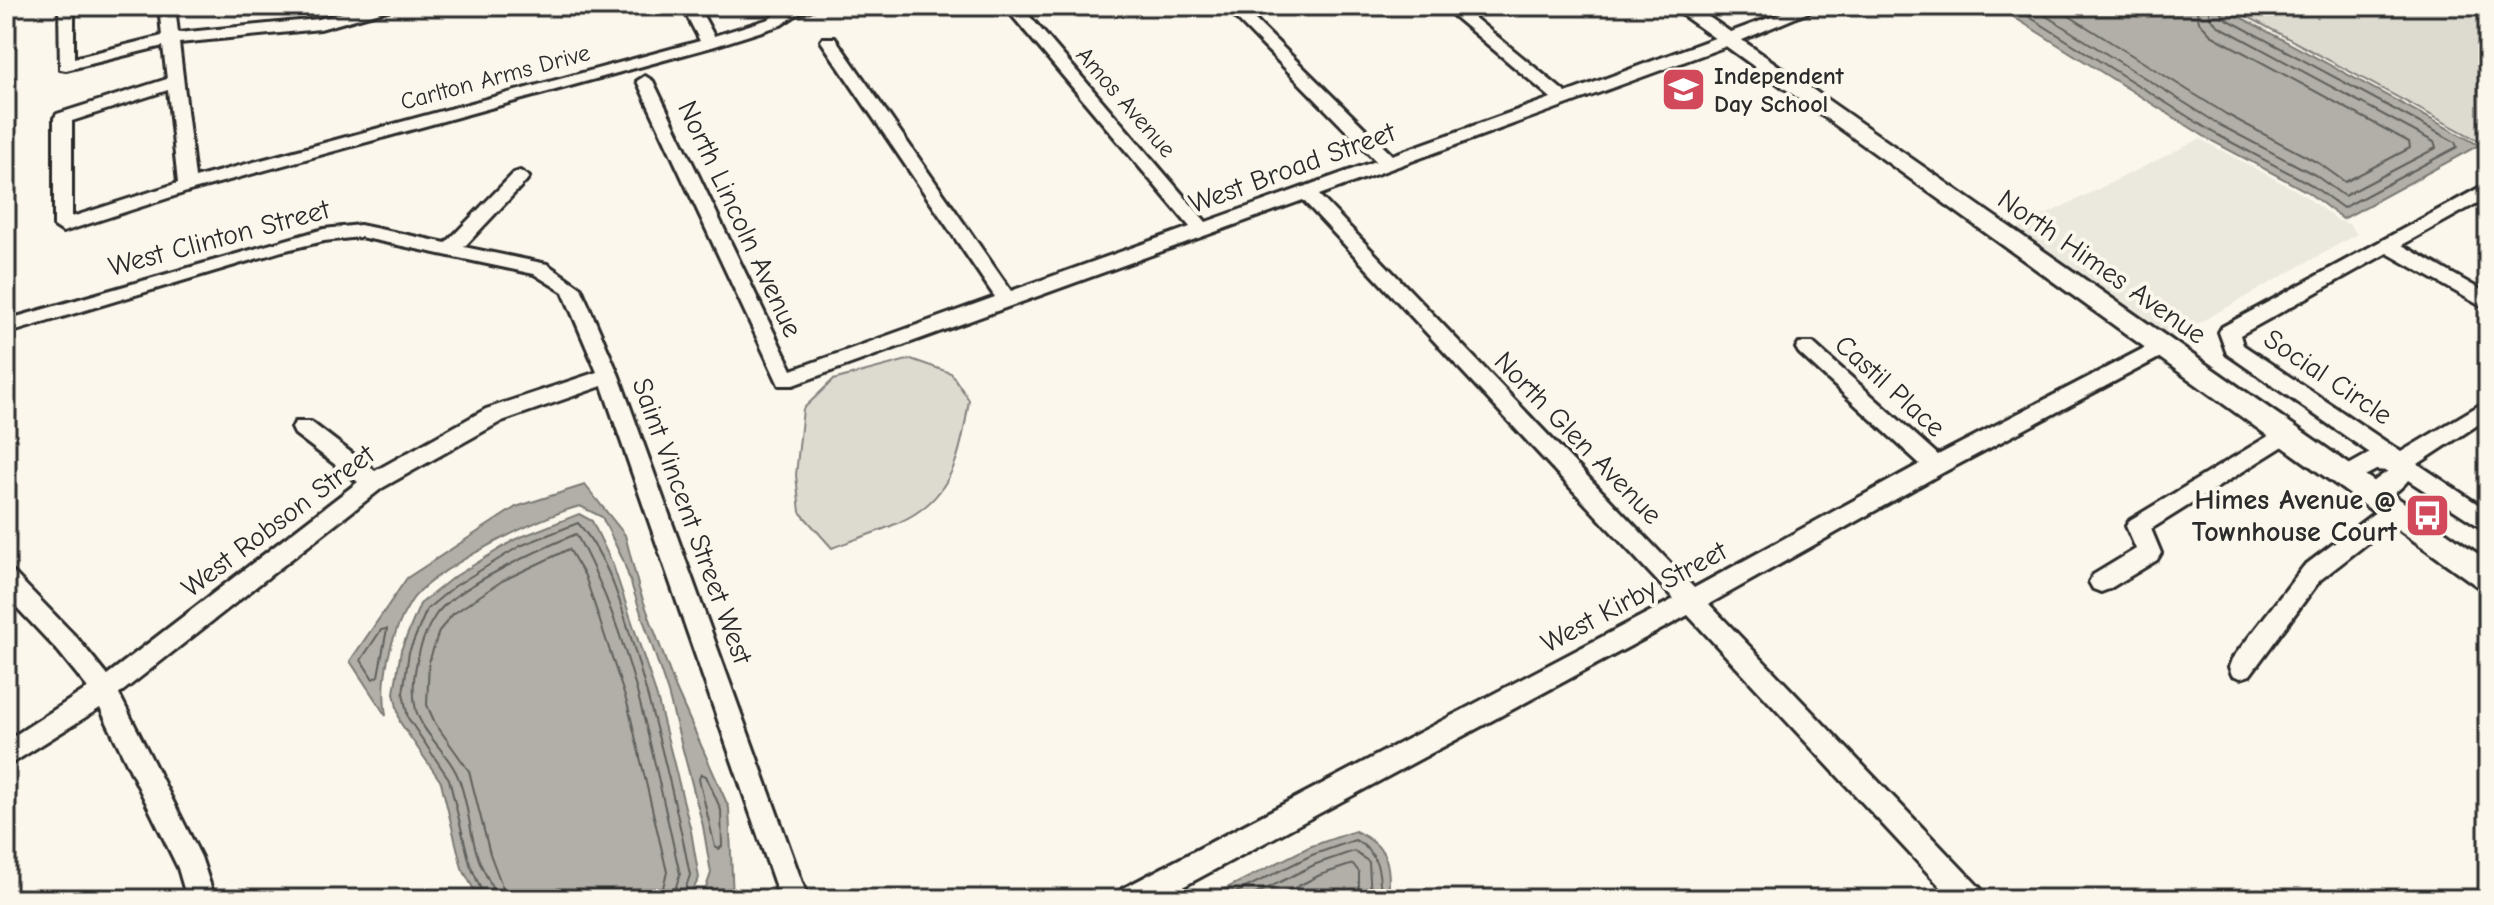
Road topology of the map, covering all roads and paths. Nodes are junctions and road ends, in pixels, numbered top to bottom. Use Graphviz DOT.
graph roads {
  1 [pos="71,6"];
  2 [pos="167,6"];
  3 [pos="385,6"];
  4 [pos="690,6"];
  5 [pos="813,6"];
  6 [pos="1012,6"];
  7 [pos="1232,6"];
  8 [pos="1450,6"];
  9 [pos="1680,6"];
  10 [pos="1815,6"];
  11 [pos="171,39"];
  12 [pos="1729,40"];
  13 [pos="829,41"];
  14 [pos="709,43"];
  15 [pos="177,81"];
  16 [pos="645,81"];
  17 [pos="1564,100"];
  18 [pos="1389,163"];
  19 [pos="520,177"];
  20 [pos="187,186"];
  21 [pos="2488,189"];
  22 [pos="1307,193"];
  23 [pos="1203,230"];
  24 [pos="2388,245"];
  25 [pos="449,251"];
  26 [pos="1007,300"];
  27 [pos="2488,303"];
  28 [pos="6,327"];
  29 [pos="2163,347"];
  30 [pos="1806,348"];
  31 [pos="609,376"];
  32 [pos="786,380"];
  33 [pos="2488,408"];
  34 [pos="303,428"];
  35 [pos="2285,434"];
  36 [pos="2400,464"];
  37 [pos="1936,466"];
  38 [pos="2346,477"];
  39 [pos="374,482"];
  40 [pos="2371,495"];
  41 [pos="2393,511"];
  42 [pos="2488,523"];
  43 [pos="2488,577"];
  44 [pos="6,580"];
  45 [pos="2101,582"];
  46 [pos="1692,601"];
  47 [pos="2241,667"];
  48 [pos="105,691"];
  49 [pos="6,755"];
  50 [pos="201,899"];
  51 [pos="794,899"];
  52 [pos="1132,899"];
  53 [pos="1971,899"];
  1 -- 11 [label="street"];
  2 -- 11 [label="street"];
  3 -- 11 [label="street"];
  4 -- 14 [label="street"];
  5 -- 14 [label="street, Carlton Arms Drive"];
  6 -- 23 [label="street, Amos Avenue"];
  7 -- 18 [label="street"];
  8 -- 17 [label="street"];
  9 -- 12 [label="street, North Himes Avenue"];
  10 -- 12 [label="street, West Broad Street"];
  11 -- 15 [label="street"];
  12 -- 17 [label="street, West Broad Street"];
  12 -- 29 [label="street, North Himes Avenue"];
  13 -- 26 [label="street"];
  14 -- 20 [label="street, Carlton Arms Drive"];
  15 -- 20 [label="street"];
  15 -- 20 [label="street, Carlton Arms Drive"];
  16 -- 32 [label="street, North Lincoln Avenue"];
  17 -- 18 [label="street, West Broad Street"];
  18 -- 22 [label="street, West Broad Street"];
  19 -- 25 [label="street"];
  21 -- 24 [label="street, Social Circle"];
  22 -- 23 [label="street, West Broad Street"];
  22 -- 46 [label="street, North Glen Avenue"];
  23 -- 26 [label="street, West Broad Street"];
  24 -- 27 [label="street"];
  24 -- 36 [label="street, Social Circle"];
  25 -- 28 [label="street, West Clinton Street"];
  25 -- 31 [label="street, Saint Vincent Street West"];
  26 -- 32 [label="street, West Broad Street"];
  29 -- 35 [label="street, North Himes Avenue"];
  29 -- 37 [label="street, West Kirby Street"];
  30 -- 37 [label="street, Castil Place"];
  31 -- 39 [label="street, West Robson Street"];
  31 -- 51 [label="street, Saint Vincent Street West"];
  33 -- 36 [label="street"];
  34 -- 39 [label="street"];
  35 -- 38 [label="street, North Himes Avenue"];
  35 -- 45 [label="street"];
  36 -- 38 [label="street"];
  36 -- 40 [label="street"];
  36 -- 42 [label="street, Social Circle"];
  37 -- 46 [label="street, West Kirby Street"];
  38 -- 40 [label="street, North Himes Avenue"];
  39 -- 48 [label="street, West Robson Street"];
  40 -- 41 [label="street, North Himes Avenue"];
  41 -- 43 [label="street, North Himes Avenue"];
  41 -- 47 [label="street"];
  44 -- 48 [label="street"];
  46 -- 52 [label="street, West Kirby Street"];
  46 -- 53 [label="street, North Glen Avenue"];
  48 -- 49 [label="street, West Robson Street"];
  48 -- 50 [label="street"];
}
